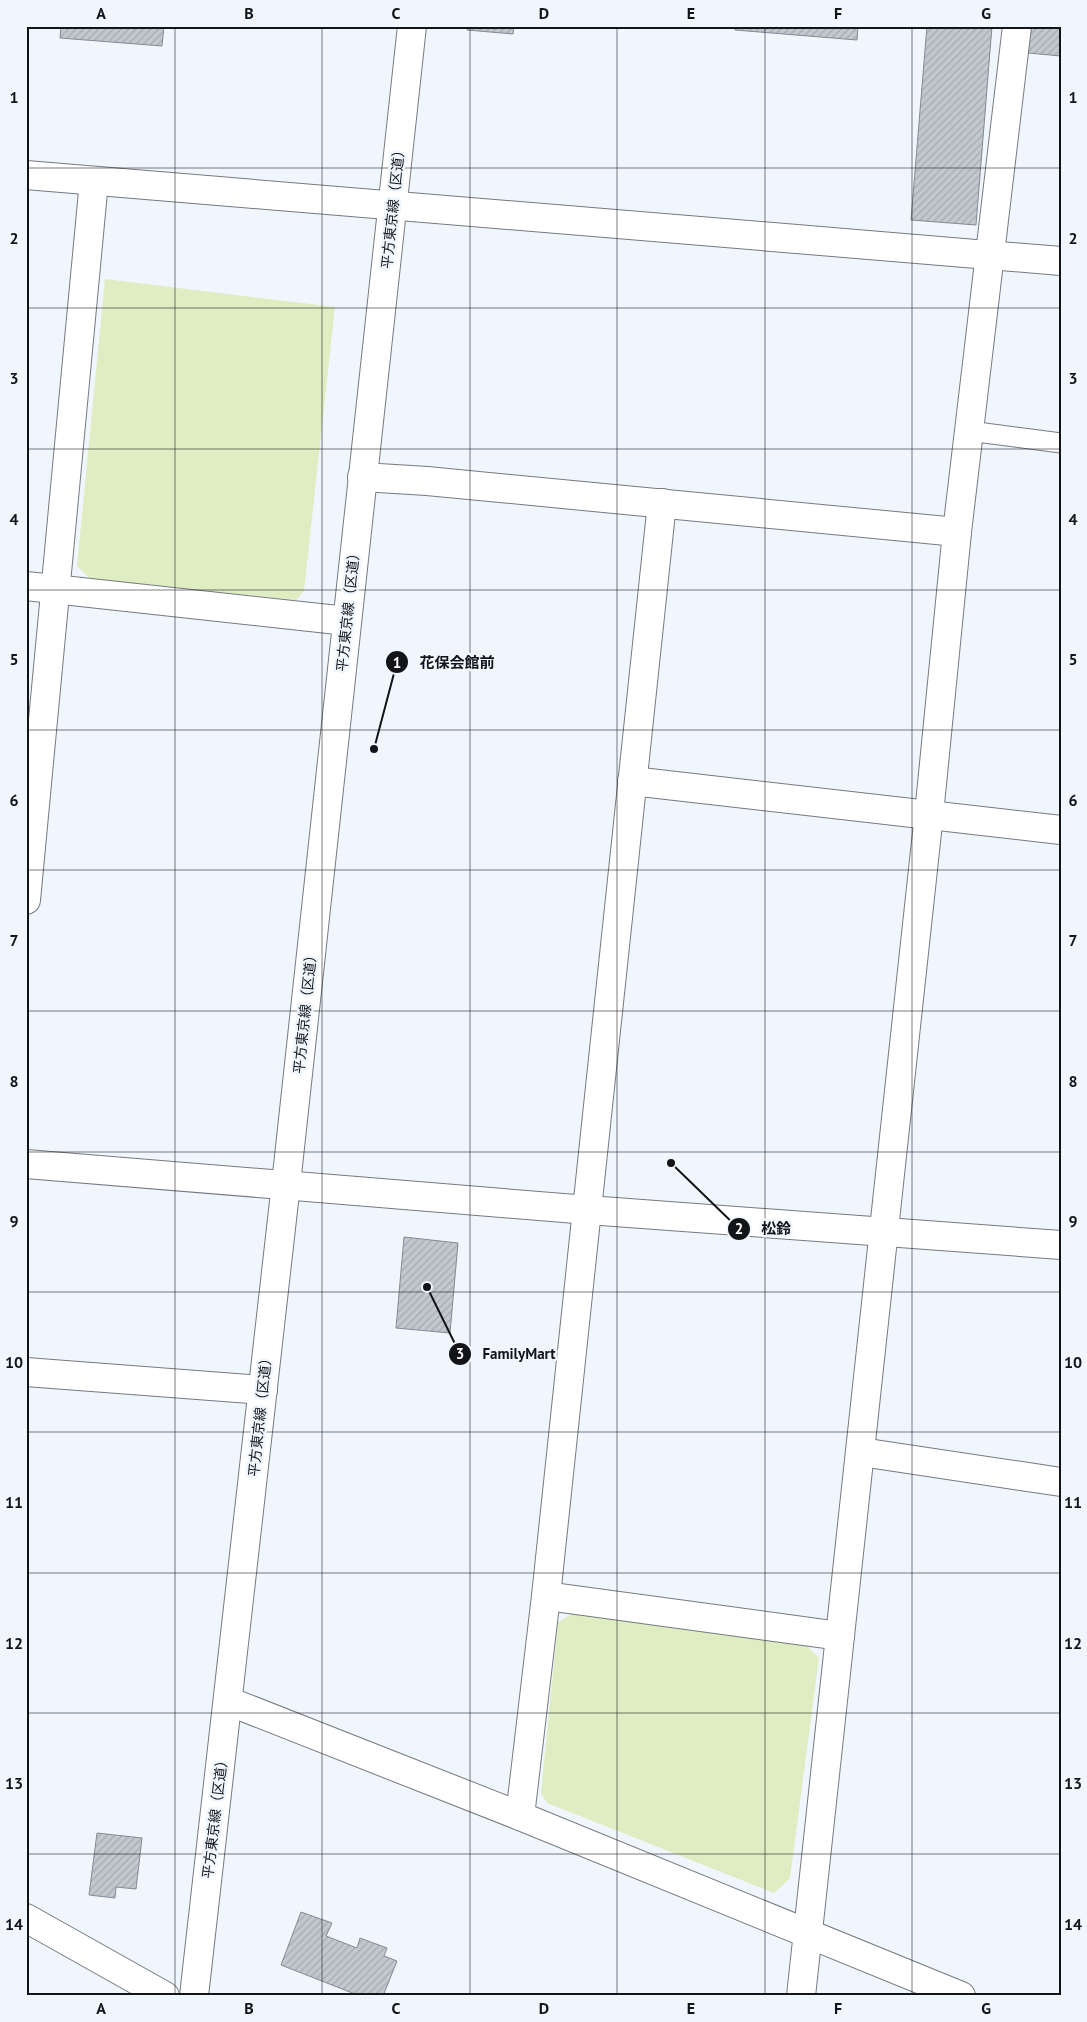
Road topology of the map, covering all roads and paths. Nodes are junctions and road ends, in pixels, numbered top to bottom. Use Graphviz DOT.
graph roads {
  1 [pos="412,26"];
  2 [pos="1017,26"];
  3 [pos="26,174"];
  4 [pos="94,180"];
  5 [pos="394,206"];
  6 [pos="990,255"];
  7 [pos="1061,262"];
  8 [pos="969,431"];
  9 [pos="1061,443"];
  10 [pos="362,477"];
  11 [pos="662,504"];
  12 [pos="956,532"];
  13 [pos="26,586"];
  14 [pos="55,589"];
  15 [pos="347,621"];
  16 [pos="632,781"];
  17 [pos="929,814"];
  18 [pos="1061,830"];
  19 [pos="26,900"];
  20 [pos="26,1164"];
  21 [pos="286,1184"];
  22 [pos="588,1210"];
  23 [pos="883,1231"];
  24 [pos="1061,1245"];
  25 [pos="26,1372"];
  26 [pos="263,1390"];
  27 [pos="861,1452"];
  28 [pos="1061,1482"];
  29 [pos="546,1596"];
  30 [pos="840,1636"];
  31 [pos="228,1701"];
  32 [pos="520,1816"];
  33 [pos="26,1918"];
  34 [pos="807,1934"];
  35 [pos="165,1996"];
  36 [pos="194,1996"];
  37 [pos="801,1996"];
  38 [pos="961,1996"];
  1 -- 5 [label="street, 平方東京線（区道）"];
  2 -- 6 [label="street"];
  3 -- 4 [label="street"];
  4 -- 5 [label="street"];
  4 -- 14 [label="street"];
  5 -- 6 [label="street"];
  5 -- 10 [label="street, 平方東京線（区道）"];
  6 -- 7 [label="street"];
  6 -- 8 [label="street"];
  8 -- 9 [label="lane"];
  8 -- 12 [label="street"];
  10 -- 11 [label="street"];
  10 -- 15 [label="street, 平方東京線（区道）"];
  11 -- 12 [label="street"];
  11 -- 16 [label="street"];
  12 -- 17 [label="street"];
  13 -- 14 [label="street"];
  14 -- 15 [label="street"];
  14 -- 19 [label="street"];
  15 -- 21 [label="street, 平方東京線（区道）"];
  16 -- 17 [label="street"];
  16 -- 22 [label="street"];
  17 -- 18 [label="street"];
  17 -- 23 [label="street"];
  20 -- 21 [label="street"];
  21 -- 22 [label="street"];
  21 -- 26 [label="street, 平方東京線（区道）"];
  22 -- 23 [label="street"];
  22 -- 29 [label="street"];
  23 -- 24 [label="street"];
  23 -- 27 [label="street"];
  25 -- 26 [label="street"];
  26 -- 31 [label="street, 平方東京線（区道）"];
  27 -- 28 [label="street"];
  27 -- 30 [label="street"];
  29 -- 30 [label="street"];
  29 -- 32 [label="street"];
  30 -- 34 [label="street"];
  31 -- 32 [label="street"];
  31 -- 36 [label="street, 平方東京線（区道）"];
  32 -- 34 [label="street"];
  33 -- 35 [label="street"];
  34 -- 37 [label="street"];
  34 -- 38 [label="street"];
}
